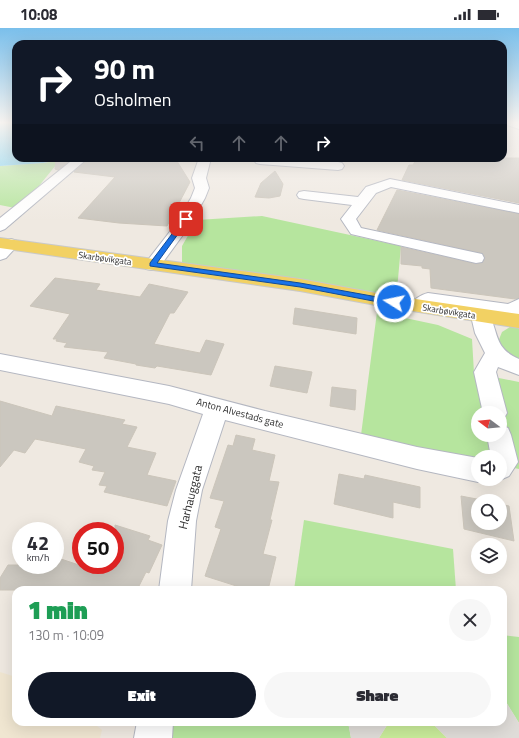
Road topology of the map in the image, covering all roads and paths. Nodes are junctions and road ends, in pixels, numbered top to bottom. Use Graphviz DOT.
graph roads {
  1 [pos="77,162"];
  2 [pos="204,162"];
  3 [pos="286,162"];
  4 [pos="338,166"];
  5 [pos="304,195"];
  6 [pos="361,202"];
  7 [pos="519,208"];
  8 [pos="0,226"];
  9 [pos="4,248"];
  10 [pos="476,258"];
  11 [pos="152,265"];
  12 [pos="519,305"];
  13 [pos="419,306"];
  14 [pos="482,316"];
  15 [pos="519,321"];
  16 [pos="495,353"];
  17 [pos="0,362"];
  18 [pos="519,367"];
  19 [pos="493,406"];
  20 [pos="217,407"];
  21 [pos="471,468"];
  22 [pos="175,586"];
  23 [pos="155,726"];
  24 [pos="153,738"];
  1 -- 8 [label="street"];
  2 -- 11 [label="street"];
  3 -- 4 [label="street"];
  5 -- 6 [label="street"];
  6 -- 7 [label="street"];
  6 -- 10 [label="street"];
  9 -- 11 [label="main road, Skarbøvikgata"];
  11 -- 13 [label="main road, Skarbøvikgata"];
  12 -- 13 [label="street"];
  13 -- 14 [label="main road, Skarbøvikgata"];
  14 -- 15 [label="main road, Skarbøvikgata"];
  14 -- 16 [label="street"];
  16 -- 18 [label="street"];
  16 -- 19 [label="street"];
  17 -- 20 [label="street, Anton Alvestads gate"];
  20 -- 21 [label="street, Anton Alvestads gate"];
  20 -- 22 [label="street, Harhauggata"];
  23 -- 24 [label="street"];
}
